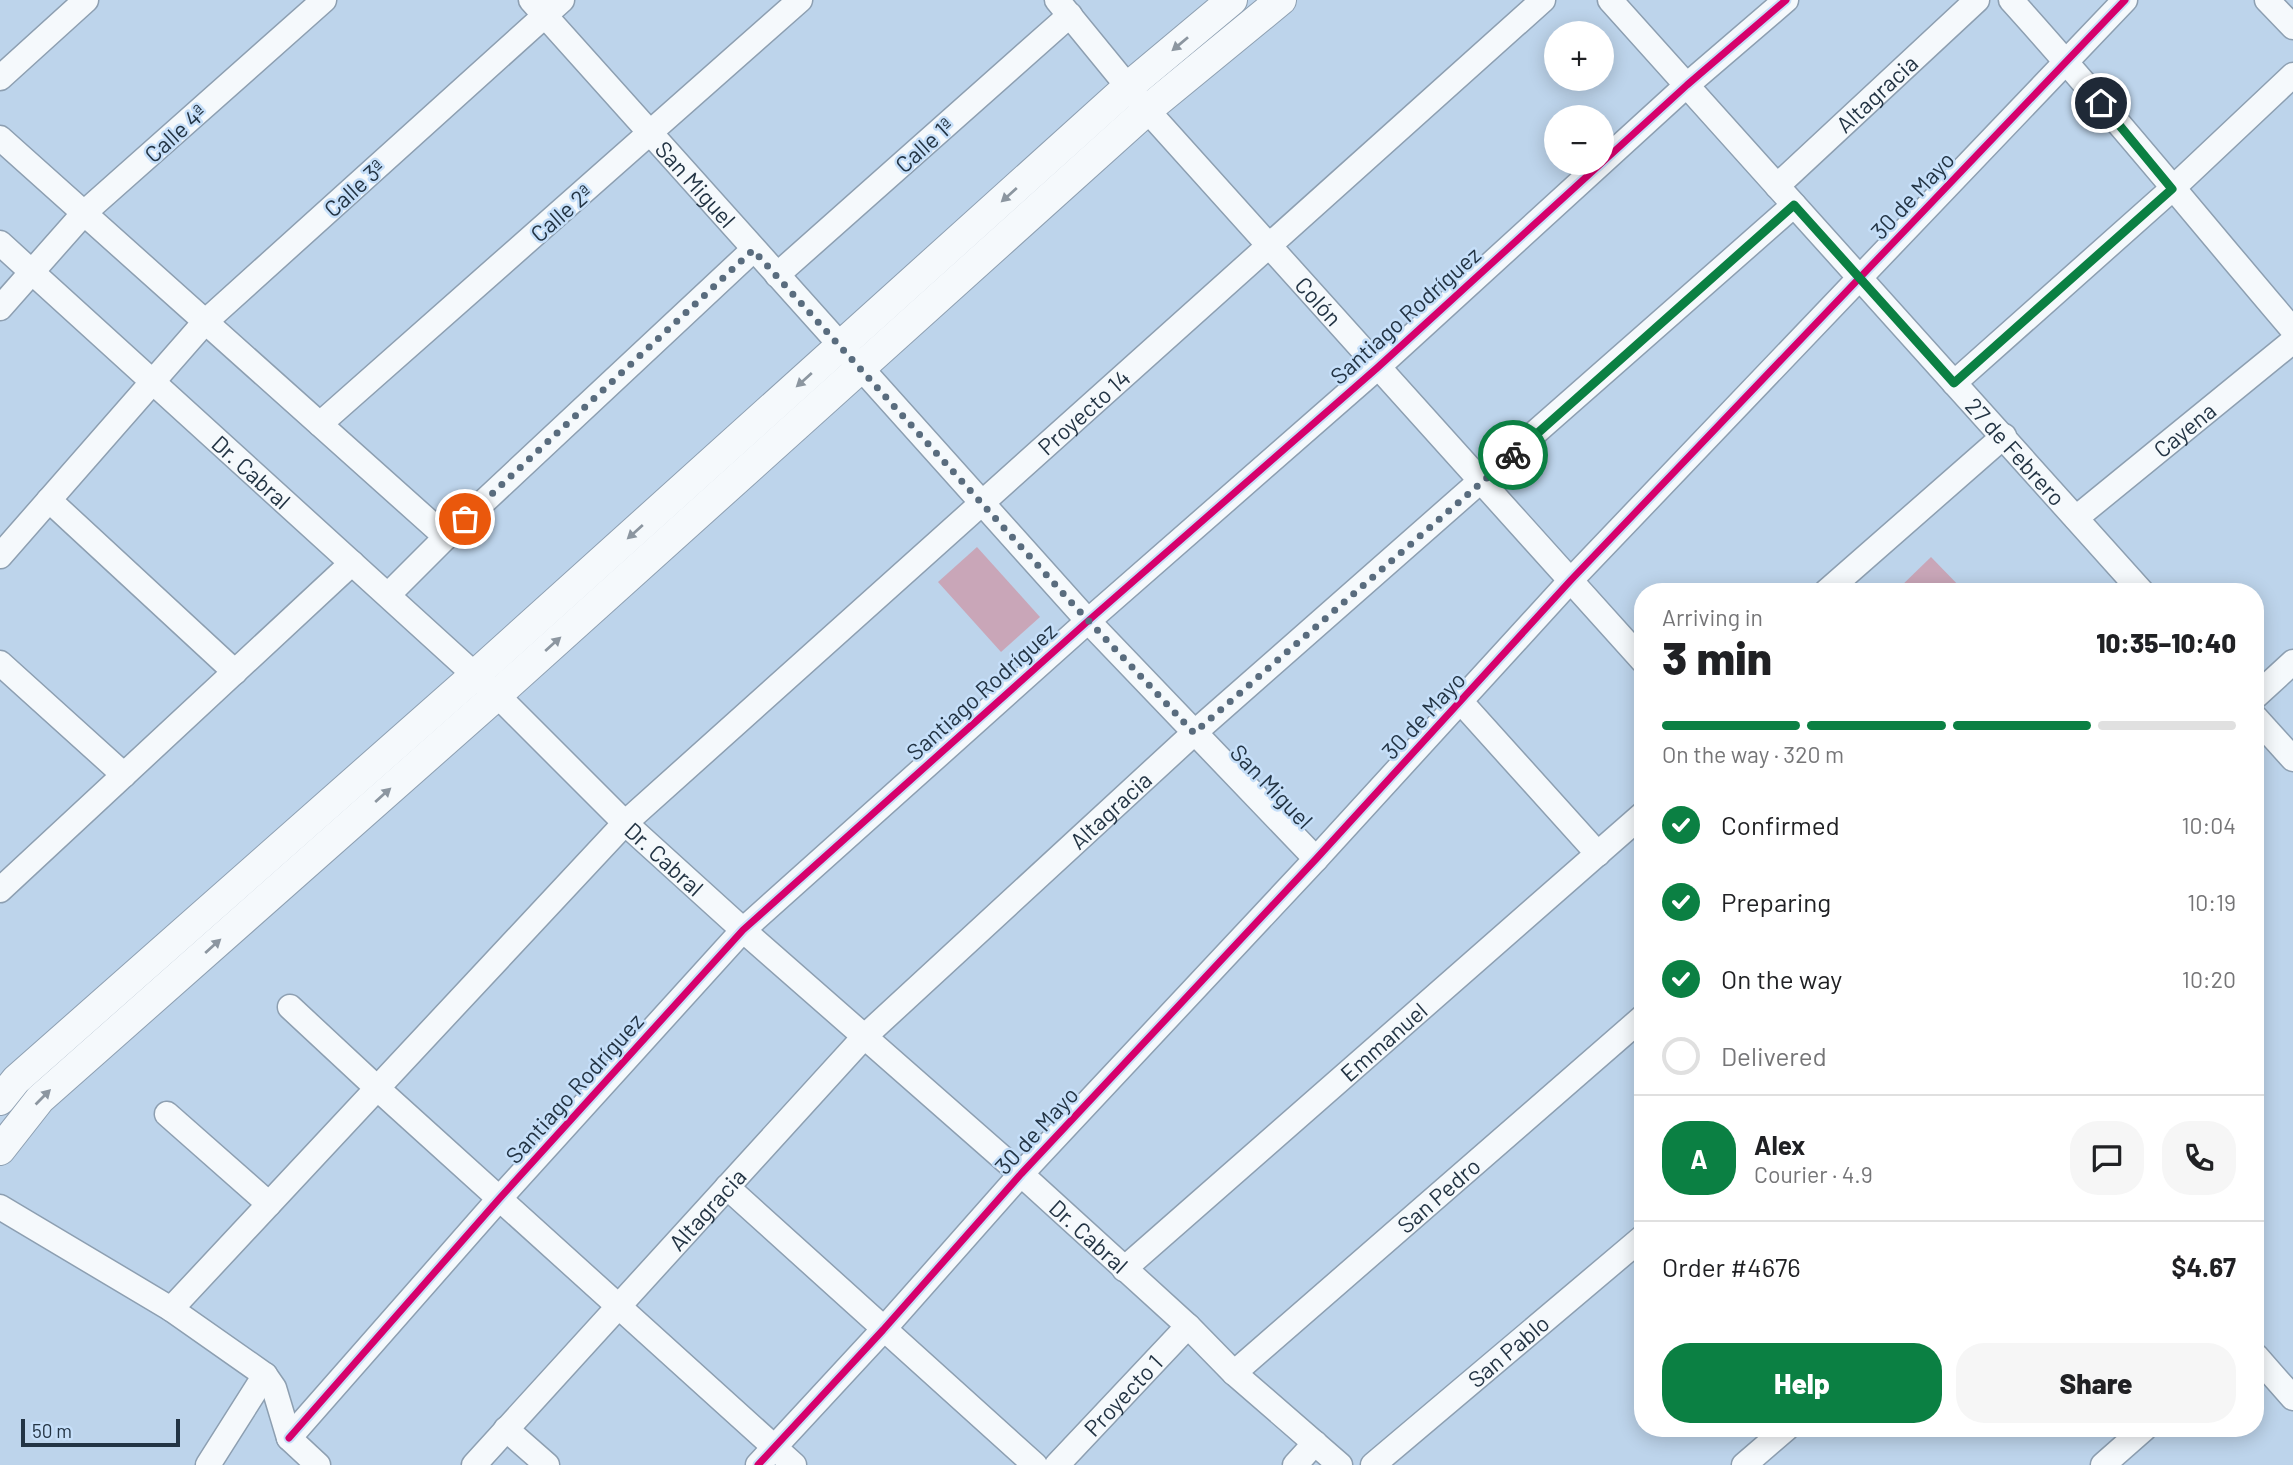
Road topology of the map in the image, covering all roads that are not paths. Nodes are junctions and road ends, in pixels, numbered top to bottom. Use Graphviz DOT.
graph roads {
  1 [pos="86,0"];
  2 [pos="324,0"];
  3 [pos="800,0"];
  4 [pos="1232,0"];
  5 [pos="1280,0"];
  6 [pos="1543,0"];
  7 [pos="1610,0"];
  8 [pos="1786,0"];
  9 [pos="1977,0"];
  10 [pos="2011,0"];
  11 [pos="2125,0"];
  12 [pos="2267,0"];
  13 [pos="546,5"];
  14 [pos="1063,7"];
  15 [pos="2293,27"];
  16 [pos="2066,60"];
  17 [pos="2293,75"];
  18 [pos="0,78"];
  19 [pos="1688,85"];
  20 [pos="1128,87"];
  21 [pos="1147,110"];
  22 [pos="650,135"];
  23 [pos="0,138"];
  24 [pos="1777,186"];
  25 [pos="2172,189"];
  26 [pos="1794,205"];
  27 [pos="84,214"];
  28 [pos="0,243"];
  29 [pos="1267,245"];
  30 [pos="753,250"];
  31 [pos="32,272"];
  32 [pos="777,275"];
  33 [pos="1861,277"];
  34 [pos="0,308"];
  35 [pos="205,322"];
  36 [pos="2293,330"];
  37 [pos="2293,341"];
  38 [pos="851,357"];
  39 [pos="1377,368"];
  40 [pos="153,383"];
  41 [pos="1954,383"];
  42 [pos="320,425"];
  43 [pos="2004,436"];
  44 [pos="1482,482"];
  45 [pos="49,500"];
  46 [pos="981,502"];
  47 [pos="2076,517"];
  48 [pos="446,537"];
  49 [pos="0,556"];
  50 [pos="352,563"];
  51 [pos="1571,580"];
  52 [pos="1836,583"];
  53 [pos="2135,583"];
  54 [pos="388,596"];
  55 [pos="1088,621"];
  56 [pos="1634,651"];
  57 [pos="2293,662"];
  58 [pos="0,663"];
  59 [pos="235,672"];
  60 [pos="475,675"];
  61 [pos="2264,689"];
  62 [pos="497,695"];
  63 [pos="1461,702"];
  64 [pos="2264,727"];
  65 [pos="1194,733"];
  66 [pos="2293,759"];
  67 [pos="124,775"];
  68 [pos="1634,822"];
  69 [pos="625,823"];
  70 [pos="1598,854"];
  71 [pos="1316,859"];
  72 [pos="2,884"];
  73 [pos="743,930"];
  74 [pos="290,1007"];
  75 [pos="1634,1025"];
  76 [pos="864,1037"];
  77 [pos="377,1088"];
  78 [pos="0,1100"];
  79 [pos="167,1114"];
  80 [pos="0,1150"];
  81 [pos="1021,1174"];
  82 [pos="727,1187"];
  83 [pos="499,1199"];
  84 [pos="269,1204"];
  85 [pos="0,1207"];
  86 [pos="1634,1245"];
  87 [pos="1124,1269"];
  88 [pos="618,1306"];
  89 [pos="170,1309"];
  90 [pos="1188,1326"];
  91 [pos="883,1330"];
  92 [pos="2264,1365"];
  93 [pos="1234,1373"];
  94 [pos="265,1375"];
  95 [pos="2293,1398"];
  96 [pos="506,1429"];
  97 [pos="1777,1437"];
  98 [pos="2135,1437"];
  99 [pos="289,1438"];
  100 [pos="1315,1443"];
  101 [pos="767,1456"];
  102 [pos="208,1465"];
  103 [pos="318,1465"];
  104 [pos="474,1465"];
  105 [pos="547,1465"];
  106 [pos="794,1465"];
  107 [pos="1035,1465"];
  108 [pos="1057,1465"];
  109 [pos="1295,1465"];
  110 [pos="1340,1465"];
  111 [pos="1373,1465"];
  112 [pos="1744,1465"];
  113 [pos="2103,1465"];
  1 -- 18 [label="street"];
  2 -- 27 [label="street, Calle 4ª"];
  3 -- 22 [label="street, Calle 2ª"];
  4 -- 20 [label="main road, one-way"];
  5 -- 21 [label="main road"];
  6 -- 29 [label="street, Proyecto 14"];
  7 -- 19 [label="street, 27 de Febrero"];
  8 -- 19 [label="street, Santiago Rodríguez"];
  9 -- 24 [label="street, Altagracia"];
  10 -- 16 [label="street"];
  11 -- 16 [label="street, 30 de Mayo"];
  12 -- 15 [label="street"];
  13 -- 22 [label="street, San Miguel"];
  13 -- 35 [label="street, Calle 3ª"];
  14 -- 20 [label="street, Colón"];
  14 -- 32 [label="street, Calle 1ª"];
  16 -- 25 [label="street"];
  16 -- 33 [label="street, 30 de Mayo"];
  17 -- 25 [label="street"];
  19 -- 24 [label="street, 27 de Febrero"];
  19 -- 39 [label="street, Santiago Rodríguez"];
  20 -- 21 [label="street, Colón"];
  20 -- 38 [label="main road, one-way"];
  21 -- 29 [label="street, Colón"];
  21 -- 38 [label="main road"];
  22 -- 30 [label="street, San Miguel"];
  22 -- 42 [label="street, Calle 2ª"];
  23 -- 27 [label="street"];
  24 -- 26 [label="street, 27 de Febrero"];
  25 -- 36 [label="street"];
  25 -- 41 [label="street"];
  26 -- 33 [label="street, 27 de Febrero"];
  26 -- 44 [label="street, Altagracia"];
  27 -- 31 [label="street, Calle 4ª"];
  27 -- 35 [label="street"];
  28 -- 31 [label="street, Dr. Cabral"];
  29 -- 39 [label="street, Colón"];
  29 -- 46 [label="street, Proyecto 14"];
  30 -- 32 [label="street, San Miguel"];
  30 -- 48 [label="street"];
  31 -- 34 [label="street, Calle 4ª"];
  31 -- 40 [label="street, Dr. Cabral"];
  32 -- 38 [label="street, San Miguel"];
  33 -- 41 [label="street, 27 de Febrero"];
  33 -- 51 [label="street, 30 de Mayo"];
  35 -- 40 [label="street, Calle 3ª"];
  35 -- 42 [label="street"];
  37 -- 47 [label="street, Cayena"];
  38 -- 46 [label="street, San Miguel"];
  38 -- 60 [label="main road, one-way"];
  62 -- 38 [label="main road, one-way"];
  39 -- 44 [label="street, Colón"];
  39 -- 55 [label="street, Santiago Rodríguez"];
  40 -- 45 [label="street, Calle 3ª"];
  40 -- 50 [label="street, Dr. Cabral"];
  41 -- 43 [label="street, 27 de Febrero"];
  42 -- 48 [label="street"];
  43 -- 47 [label="street, 27 de Febrero"];
  43 -- 52 [label="street"];
  44 -- 51 [label="street, Colón"];
  44 -- 65 [label="street, Altagracia"];
  45 -- 49 [label="street, Calle 3ª"];
  45 -- 59 [label="street"];
  46 -- 55 [label="street, San Miguel"];
  46 -- 69 [label="street, Proyecto 14"];
  47 -- 53 [label="street, 27 de Febrero"];
  48 -- 54 [label="street"];
  50 -- 54 [label="street, Dr. Cabral"];
  50 -- 59 [label="street"];
  51 -- 56 [label="street, Colón"];
  51 -- 63 [label="street, 30 de Mayo"];
  54 -- 60 [label="street, Dr. Cabral"];
  55 -- 65 [label="street, San Miguel"];
  55 -- 73 [label="street, Santiago Rodríguez"];
  57 -- 61 [label="street"];
  58 -- 67 [label="street"];
  59 -- 67 [label="street"];
  60 -- 62 [label="street, Dr. Cabral"];
  60 -- 78 [label="main road"];
  62 -- 69 [label="street, Dr. Cabral"];
  80 -- 62 [label="main road, one-way"];
  63 -- 70 [label="street"];
  63 -- 71 [label="street, 30 de Mayo"];
  64 -- 66 [label="street"];
  65 -- 71 [label="street, San Miguel"];
  65 -- 76 [label="street, Altagracia"];
  67 -- 72 [label="street"];
  68 -- 70 [label="street, Emmanuel"];
  69 -- 73 [label="street, Dr. Cabral"];
  69 -- 77 [label="street, Proyecto 14"];
  70 -- 87 [label="street, Emmanuel"];
  71 -- 81 [label="street, 30 de Mayo"];
  73 -- 76 [label="street, Dr. Cabral"];
  73 -- 83 [label="street, Santiago Rodríguez"];
  74 -- 77 [label="street"];
  75 -- 93 [label="street, San Pedro"];
  76 -- 81 [label="street, Dr. Cabral"];
  76 -- 82 [label="street, Altagracia"];
  77 -- 83 [label="street"];
  77 -- 84 [label="street, Proyecto 14"];
  79 -- 84 [label="street"];
  81 -- 87 [label="street, Dr. Cabral"];
  81 -- 91 [label="street, 30 de Mayo"];
  82 -- 88 [label="street, Altagracia"];
  82 -- 91 [label="street"];
  83 -- 88 [label="street"];
  83 -- 99 [label="street, Santiago Rodríguez"];
  84 -- 89 [label="street, Proyecto 14"];
  85 -- 89 [label="street"];
  86 -- 111 [label="street, San Pablo"];
  87 -- 90 [label="street, Dr. Cabral"];
  88 -- 96 [label="street, Altagracia"];
  88 -- 101 [label="street"];
  89 -- 94 [label="street"];
  90 -- 93 [label="street, Dr. Cabral"];
  90 -- 108 [label="street, Proyecto 1"];
  91 -- 101 [label="street, 30 de Mayo"];
  91 -- 107 [label="street"];
  92 -- 95 [label="street"];
  93 -- 100 [label="street, Dr. Cabral"];
  94 -- 99 [label="street"];
  94 -- 102 [label="street"];
  96 -- 104 [label="street, Altagracia"];
  96 -- 105 [label="street"];
  97 -- 112 [label="street"];
  98 -- 113 [label="street"];
  99 -- 103 [label="street"];
  100 -- 109 [label="street"];
  100 -- 110 [label="street, Dr. Cabral"];
  101 -- 106 [label="street"];
}
